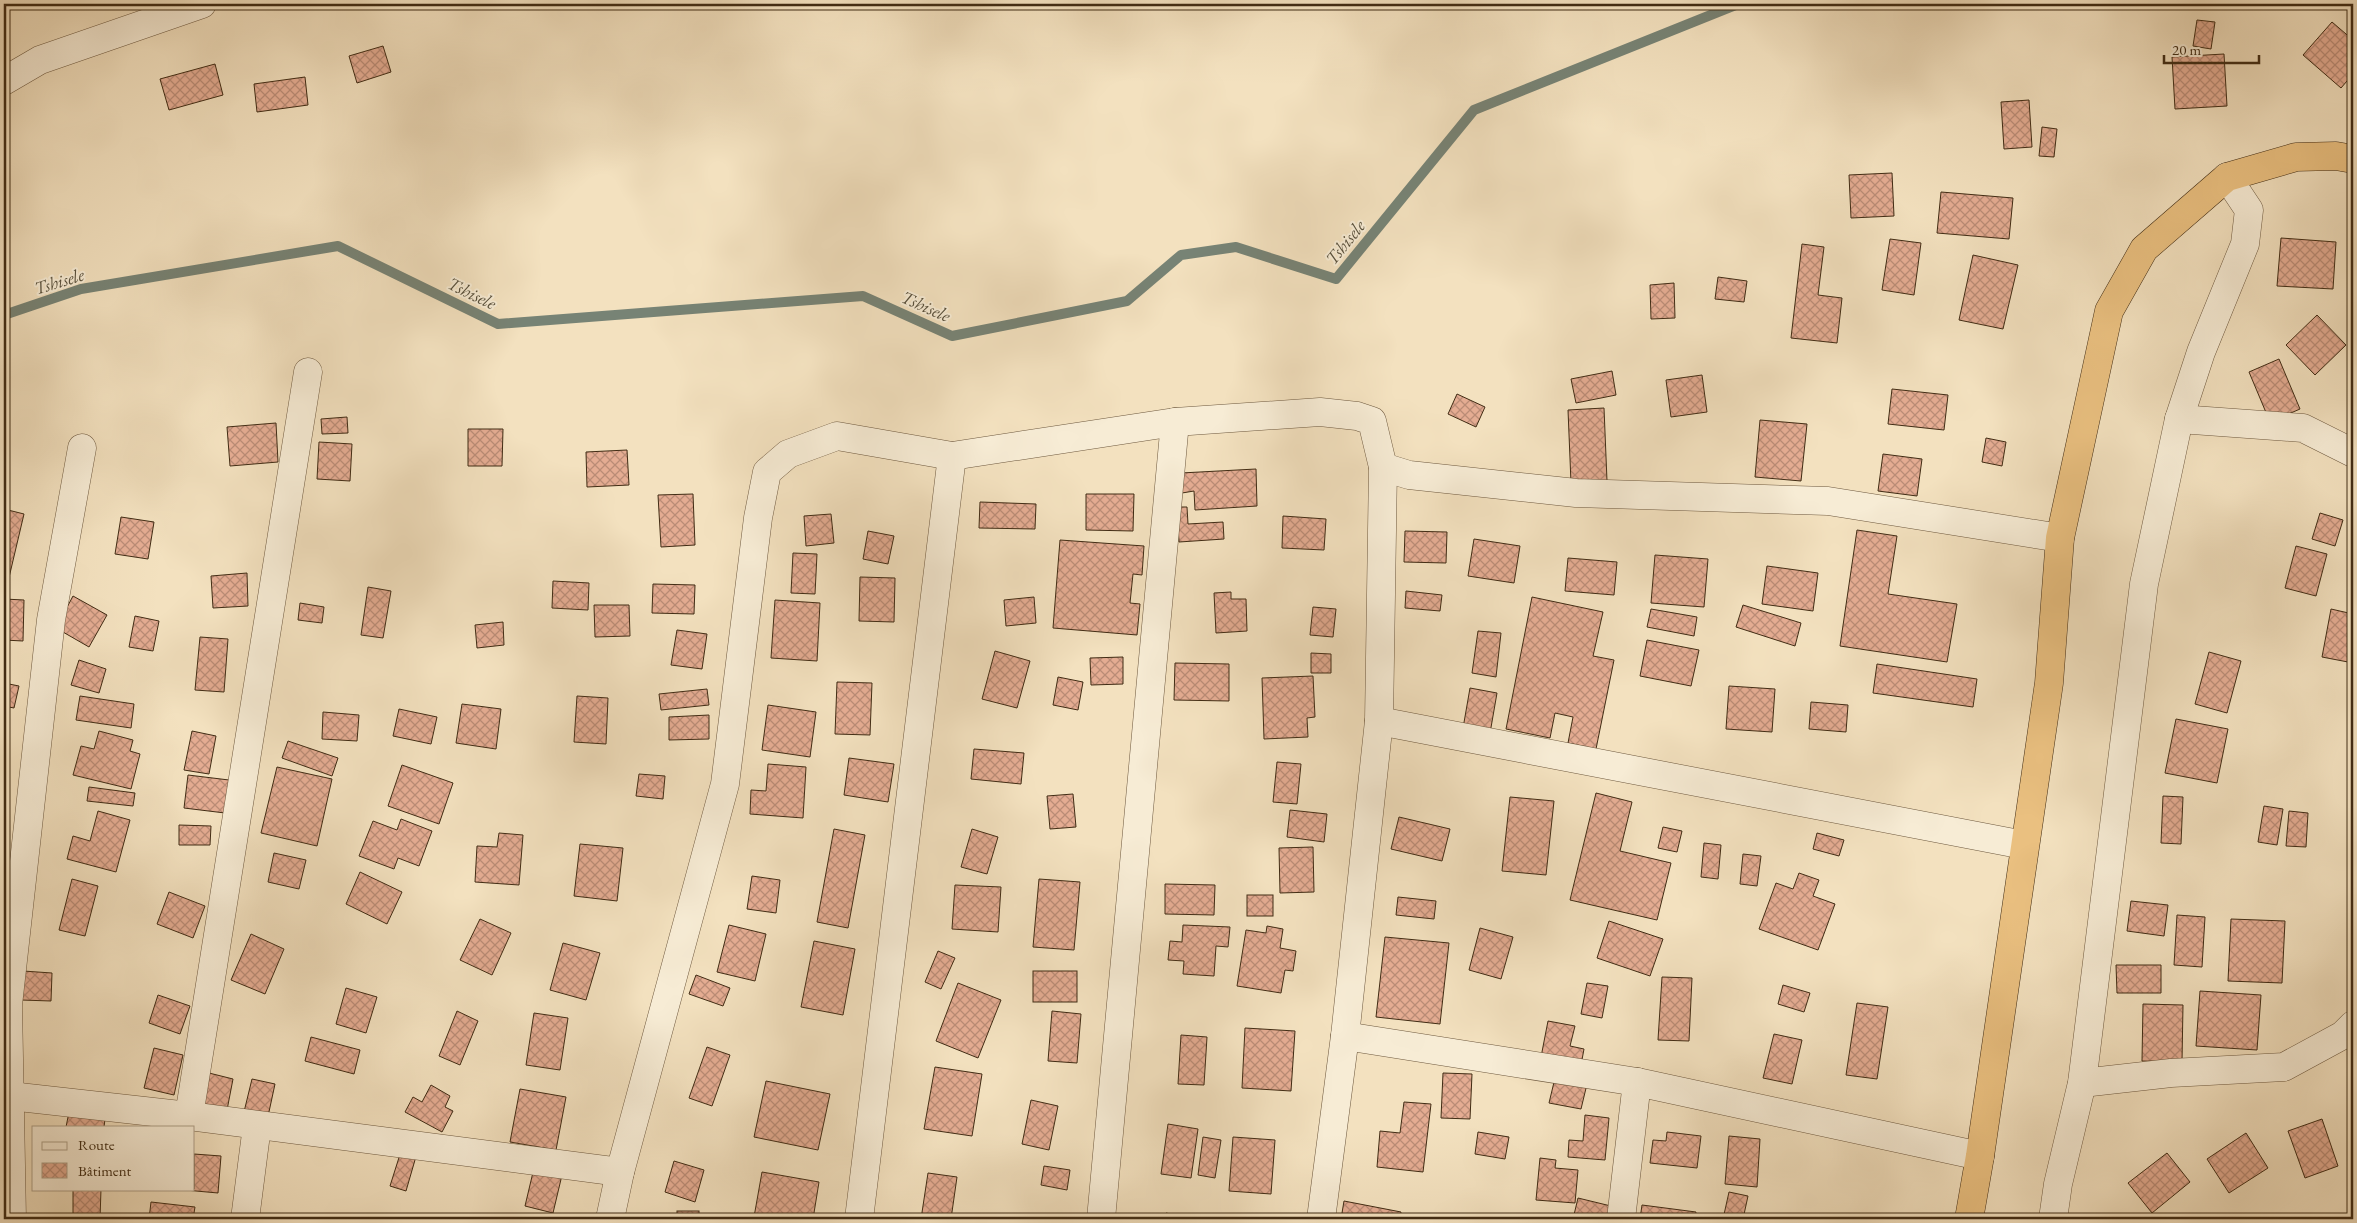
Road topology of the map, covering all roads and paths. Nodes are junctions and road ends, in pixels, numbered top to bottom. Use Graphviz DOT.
graph roads {
  1 [pos="202,4"];
  2 [pos="4,81"];
  3 [pos="2353,159"];
  4 [pos="2228,177"];
  5 [pos="308,372"];
  6 [pos="2180,419"];
  7 [pos="1176,422"];
  8 [pos="82,448"];
  9 [pos="2353,453"];
  10 [pos="952,456"];
  11 [pos="1383,466"];
  12 [pos="2060,538"];
  13 [pos="1379,721"];
  14 [pos="2024,845"];
  15 [pos="6,1005"];
  16 [pos="2353,1025"];
  17 [pos="1345,1036"];
  18 [pos="1637,1082"];
  19 [pos="2082,1082"];
  20 [pos="10,1096"];
  21 [pos="189,1116"];
  22 [pos="257,1126"];
  23 [pos="1980,1156"];
  24 [pos="620,1172"];
  25 [pos="12,1219"];
  26 [pos="245,1219"];
  27 [pos="610,1219"];
  28 [pos="859,1219"];
  29 [pos="1102,1219"];
  30 [pos="1321,1219"];
  31 [pos="1621,1219"];
  32 [pos="1969,1219"];
  33 [pos="2053,1219"];
  1 -- 2 [label="street"];
  3 -- 4 [label="highway"];
  4 -- 6 [label="street"];
  4 -- 12 [label="highway"];
  5 -- 21 [label="street"];
  6 -- 9 [label="street"];
  6 -- 19 [label="street"];
  7 -- 10 [label="street"];
  7 -- 11 [label="street"];
  7 -- 29 [label="street"];
  8 -- 15 [label="street"];
  10 -- 24 [label="street"];
  10 -- 28 [label="street"];
  11 -- 12 [label="street"];
  11 -- 13 [label="street"];
  12 -- 14 [label="highway"];
  13 -- 14 [label="street"];
  13 -- 17 [label="street"];
  14 -- 23 [label="highway"];
  15 -- 20 [label="street"];
  16 -- 19 [label="street"];
  17 -- 18 [label="street"];
  17 -- 30 [label="street"];
  18 -- 23 [label="street"];
  18 -- 31 [label="street"];
  19 -- 33 [label="street"];
  20 -- 21 [label="street"];
  20 -- 25 [label="street"];
  21 -- 22 [label="street"];
  22 -- 24 [label="street"];
  22 -- 26 [label="street"];
  23 -- 32 [label="highway"];
  24 -- 27 [label="street"];
}
